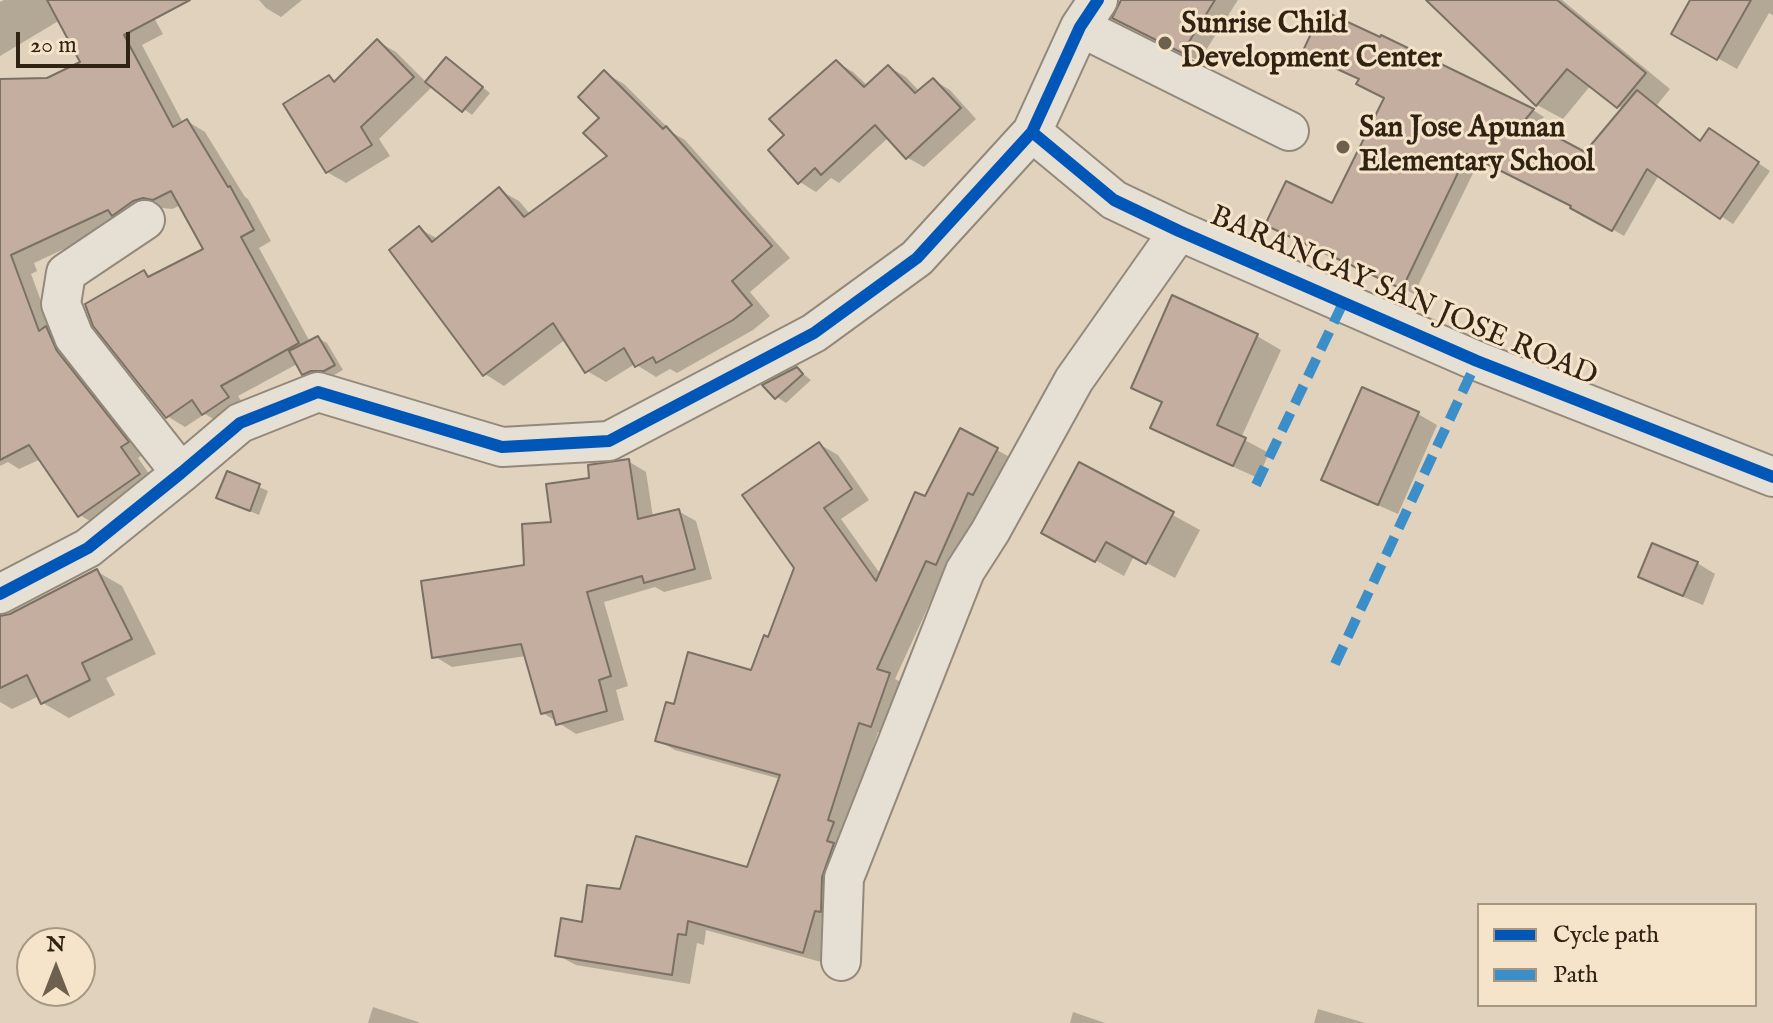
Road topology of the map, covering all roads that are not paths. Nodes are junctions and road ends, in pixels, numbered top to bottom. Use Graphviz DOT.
graph roads {
  1 [pos="1089,13"];
  2 [pos="1289,131"];
  3 [pos="1032,132"];
  4 [pos="145,220"];
  5 [pos="1179,231"];
  6 [pos="181,473"];
  7 [pos="1773,477"];
  8 [pos="0,594"];
  9 [pos="841,961"];
  1 -- 2 [label="street"];
  1 -- 3 [label="street"];
  3 -- 5 [label="street, BARANGAY SAN JOSE ROAD"];
  3 -- 6 [label="street"];
  4 -- 6 [label="street"];
  5 -- 7 [label="street, BARANGAY SAN JOSE ROAD"];
  5 -- 9 [label="street"];
  6 -- 8 [label="street"];
}
